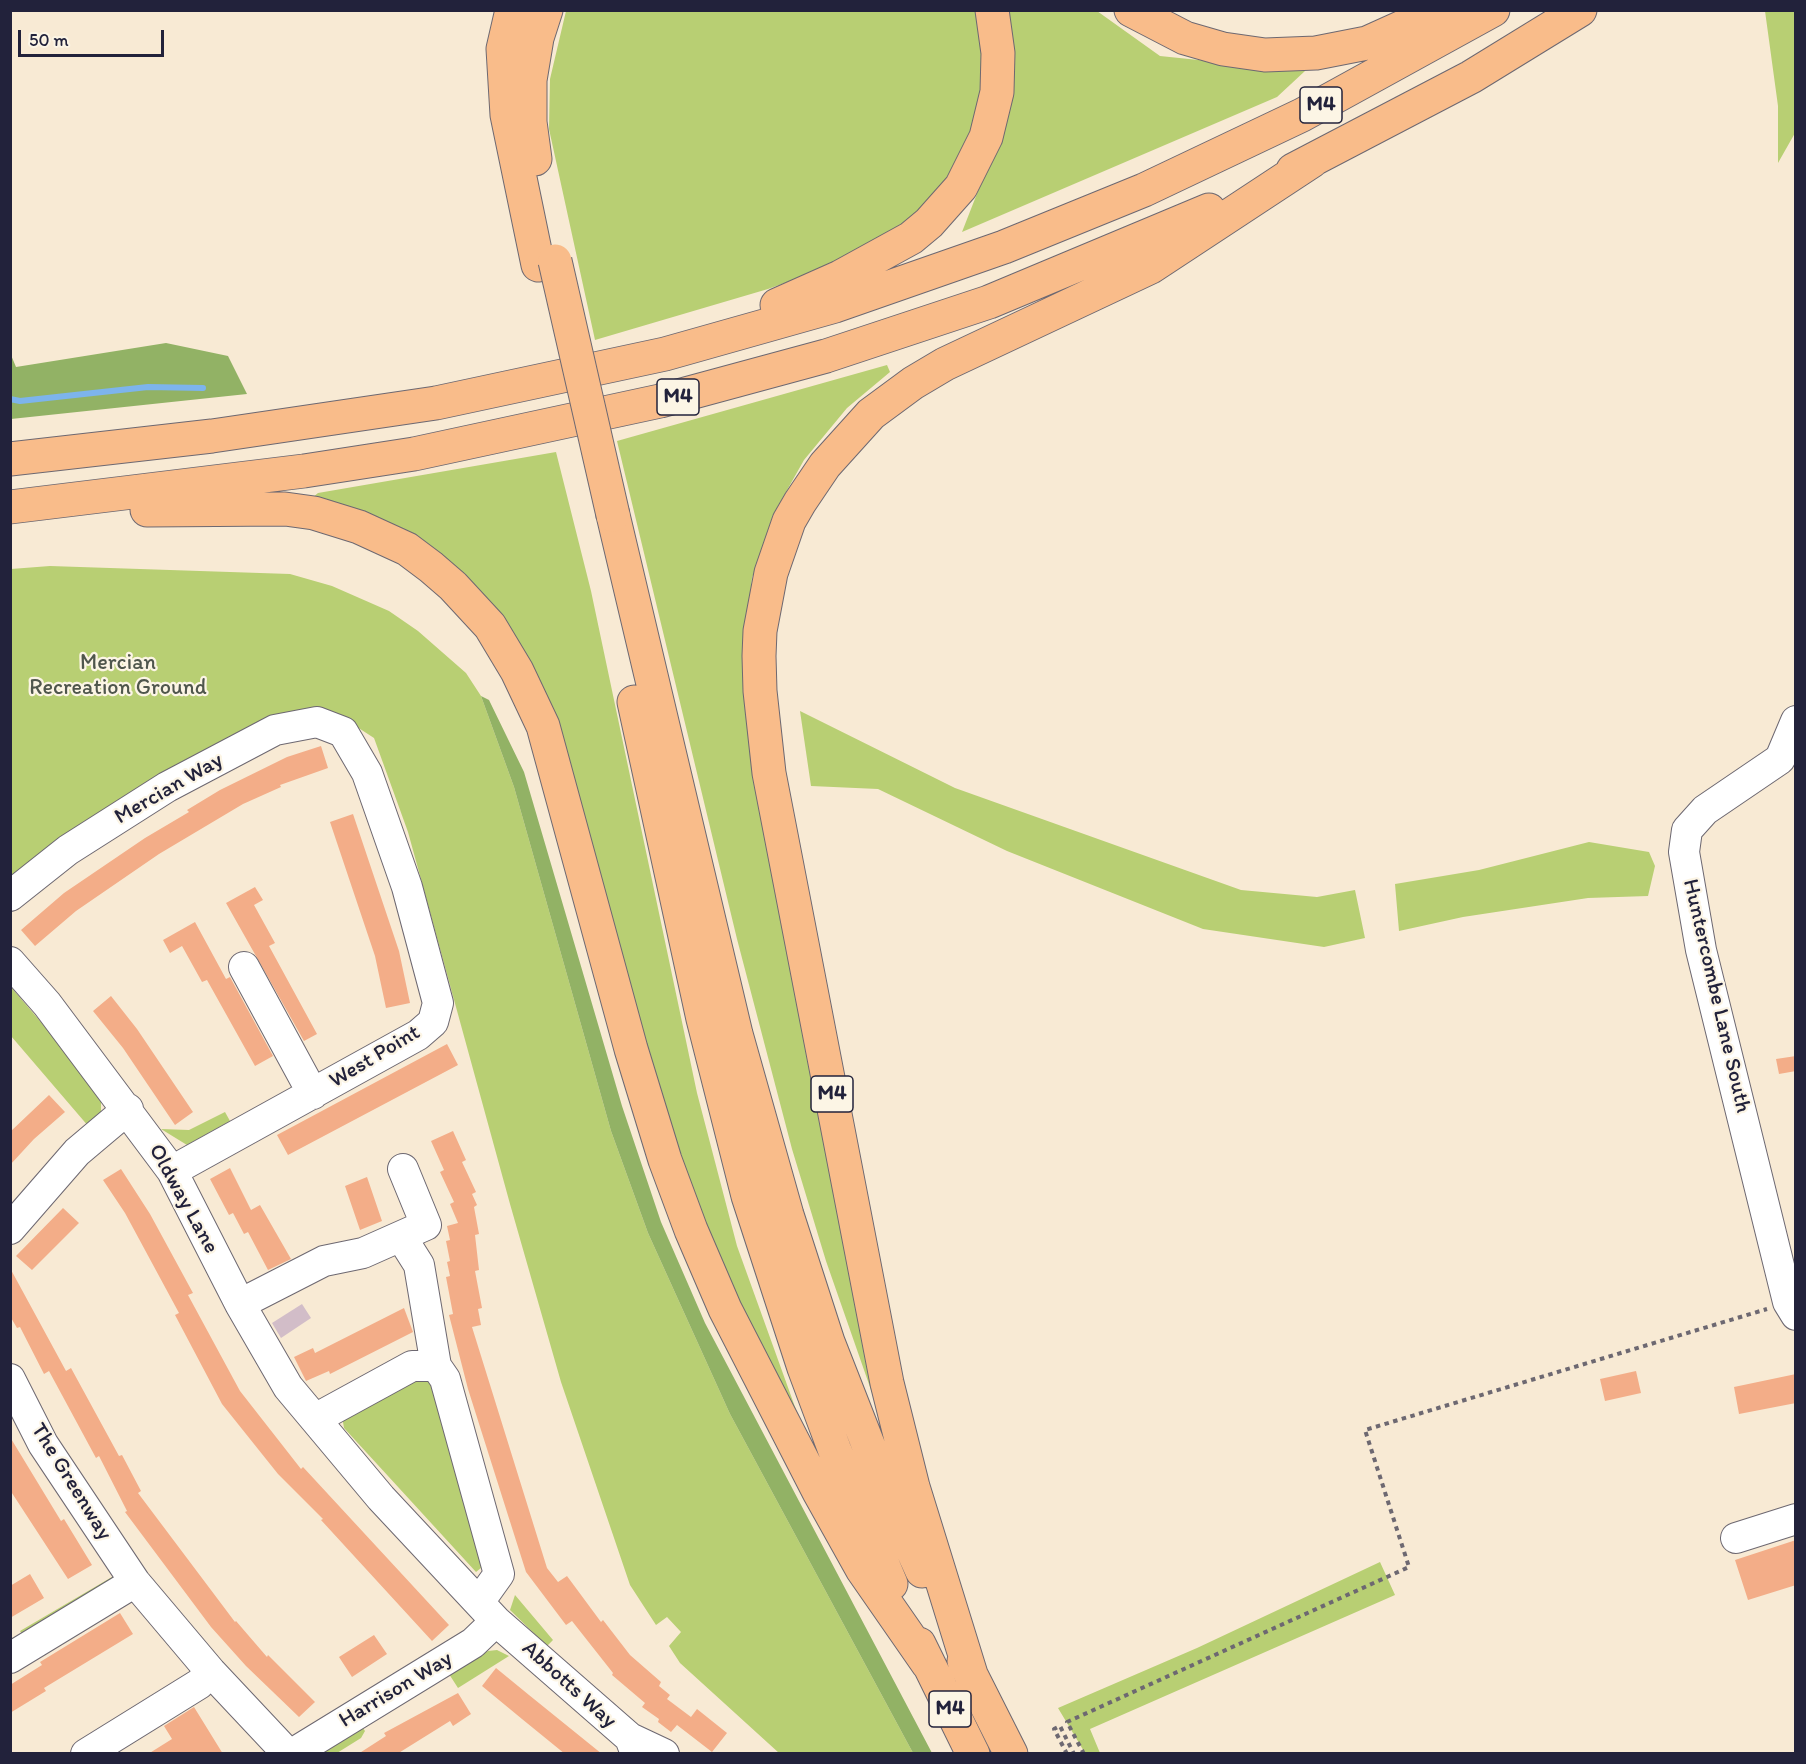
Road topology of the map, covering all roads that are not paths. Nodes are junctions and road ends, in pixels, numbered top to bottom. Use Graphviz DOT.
graph roads {
  1 [pos="512,10"];
  2 [pos="546,10"];
  3 [pos="992,10"];
  4 [pos="1131,10"];
  5 [pos="1440,10"];
  6 [pos="1493,10"];
  7 [pos="1580,10"];
  8 [pos="1312,161"];
  9 [pos="547,263"];
  10 [pos="665,354"];
  11 [pos="10,459"];
  12 [pos="10,507"];
  13 [pos="10,515"];
  14 [pos="603,517"];
  15 [pos="343,732"];
  16 [pos="1792,741"];
  17 [pos="10,896"];
  18 [pos="10,962"];
  19 [pos="244,968"];
  20 [pos="313,1094"];
  21 [pos="128,1110"];
  22 [pos="403,1169"];
  23 [pos="172,1171"];
  24 [pos="10,1228"];
  25 [pos="407,1246"];
  26 [pos="240,1304"];
  27 [pos="1792,1309"];
  28 [pos="436,1366"];
  29 [pos="10,1379"];
  30 [pos="315,1419"];
  31 [pos="1796,1519"];
  32 [pos="1736,1538"];
  33 [pos="135,1582"];
  34 [pos="488,1611"];
  35 [pos="10,1658"];
  36 [pos="928,1664"];
  37 [pos="211,1672"];
  38 [pos="973,1681"];
  39 [pos="633,1746"];
  40 [pos="86,1754"];
  41 [pos="290,1754"];
  42 [pos="664,1754"];
  43 [pos="973,1754"];
  44 [pos="1011,1754"];
  1 -- 9 [label="highway, M4"];
  2 -- 9 [label="highway, M4"];
  3 -- 10 [label="highway, M4"];
  4 -- 5 [label="highway, M4"];
  6 -- 10 [label="highway, M4"];
  7 -- 8 [label="highway, M4"];
  8 -- 12 [label="highway, M4"];
  8 -- 38 [label="highway, M4"];
  9 -- 14 [label="highway, M4"];
  10 -- 11 [label="highway, M4"];
  13 -- 36 [label="highway, M4"];
  14 -- 36 [label="highway, M4"];
  14 -- 38 [label="highway, M4"];
  15 -- 17 [label="street, Mercian Way"];
  15 -- 20 [label="street, West Point"];
  16 -- 27 [label="street, Huntercombe Lane South"];
  18 -- 21 [label="street, Oldway Lane"];
  19 -- 20 [label="street"];
  20 -- 23 [label="street, West Point"];
  21 -- 23 [label="street, Oldway Lane"];
  21 -- 24 [label="street"];
  22 -- 26 [label="street"];
  23 -- 26 [label="street, Oldway Lane"];
  25 -- 28 [label="street"];
  26 -- 30 [label="street, Oldway Lane"];
  28 -- 30 [label="street"];
  28 -- 34 [label="street"];
  29 -- 33 [label="street, The Greenway"];
  30 -- 34 [label="street, Oldway Lane"];
  31 -- 32 [label="street"];
  33 -- 35 [label="street"];
  33 -- 37 [label="street, The Greenway"];
  34 -- 39 [label="street, Abbotts Way"];
  34 -- 41 [label="street, Harrison Way"];
  36 -- 43 [label="highway, M4"];
  37 -- 40 [label="street"];
  37 -- 41 [label="street, The Greenway"];
  38 -- 44 [label="highway, M4"];
  39 -- 42 [label="street, Abbotts Way"];
}
